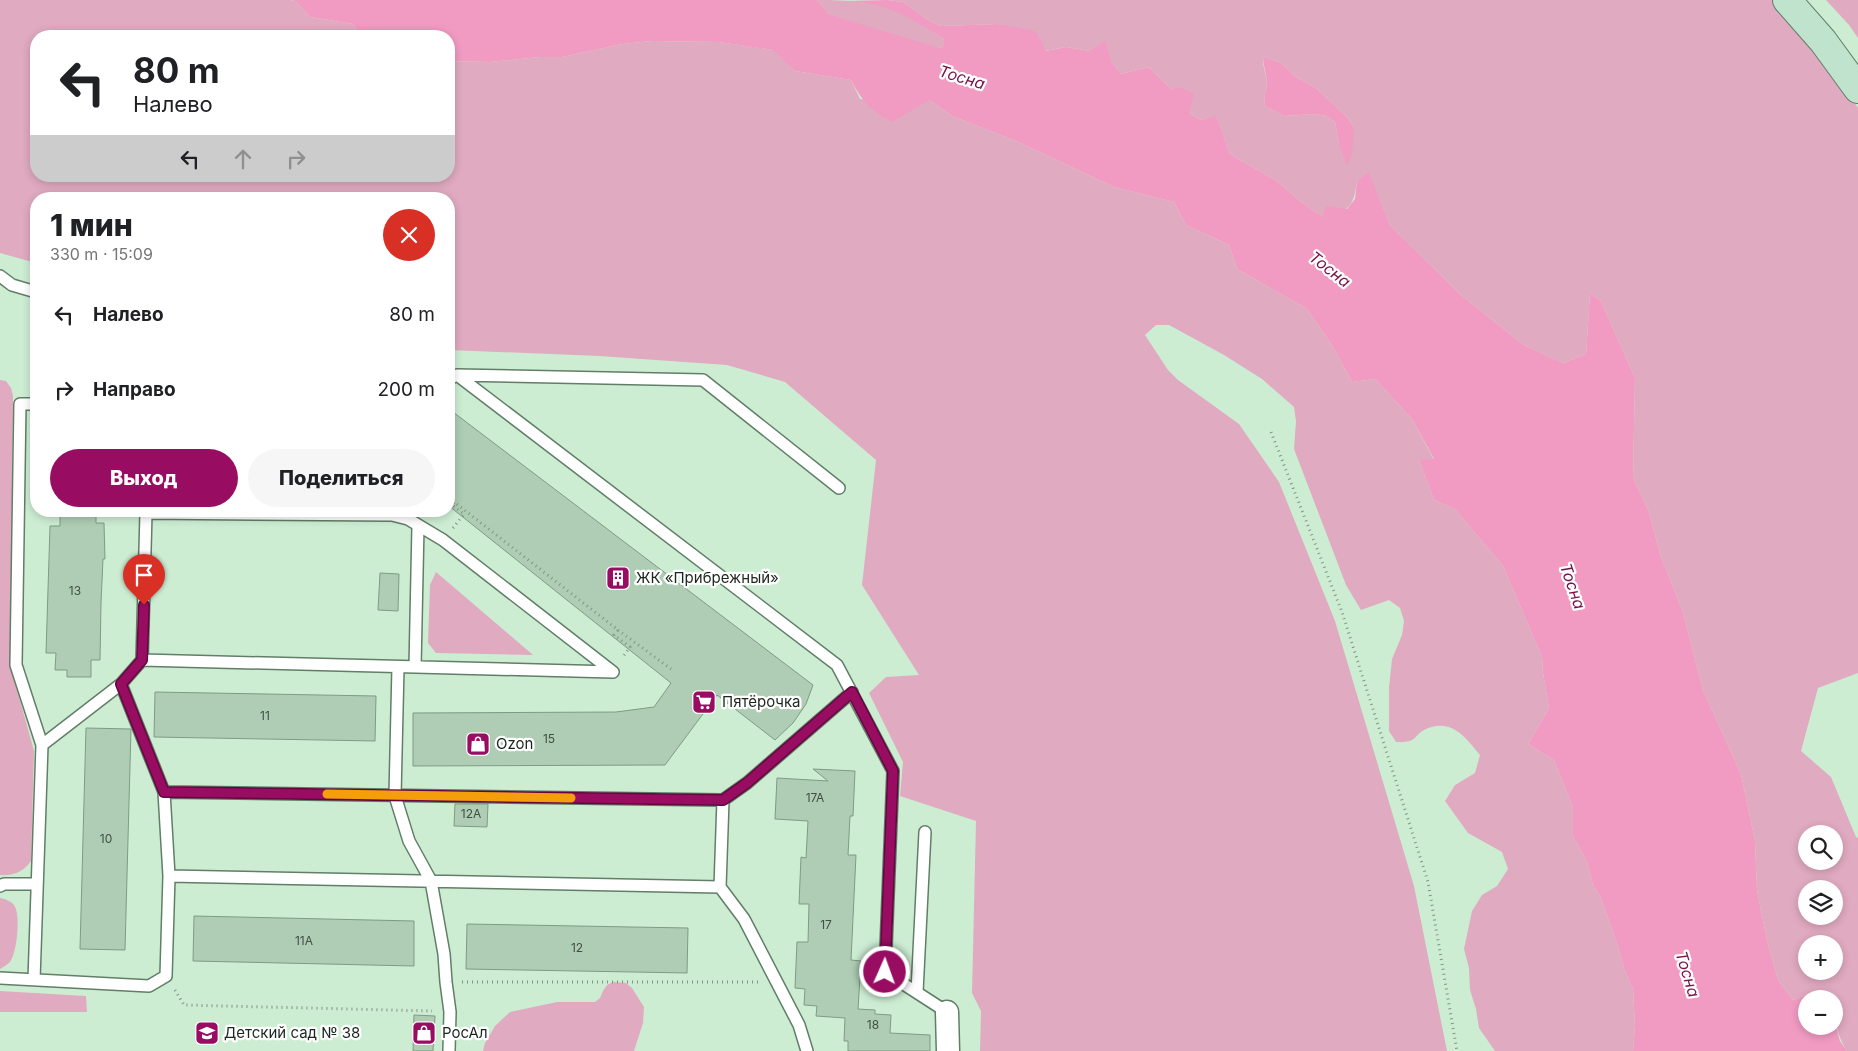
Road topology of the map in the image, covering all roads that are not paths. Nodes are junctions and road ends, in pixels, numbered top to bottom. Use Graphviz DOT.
graph roads {
  1 [pos="1787,0"];
  2 [pos="1858,89"];
  3 [pos="0,276"];
  4 [pos="6,285"];
  5 [pos="30,291"];
  6 [pos="455,377"];
  7 [pos="455,378"];
  8 [pos="30,404"];
  9 [pos="839,488"];
  10 [pos="143,517"];
  11 [pos="403,517"];
  12 [pos="418,526"];
  13 [pos="142,660"];
  14 [pos="398,667"];
  15 [pos="415,667"];
  16 [pos="121,684"];
  17 [pos="852,692"];
  18 [pos="42,745"];
  19 [pos="164,792"];
  20 [pos="395,796"];
  21 [pos="723,800"];
  22 [pos="925,832"];
  23 [pos="169,876"];
  24 [pos="431,881"];
  25 [pos="36,884"];
  26 [pos="0,886"];
  27 [pos="720,887"];
  28 [pos="0,978"];
  29 [pos="34,980"];
  30 [pos="916,992"];
  31 [pos="947,1012"];
  32 [pos="449,1051"];
  33 [pos="807,1051"];
  34 [pos="948,1051"];
  1 -- 2 [label="main road"];
  3 -- 4 [label="lane"];
  4 -- 5 [label="lane"];
  6 -- 9 [label="lane"];
  7 -- 17 [label="lane"];
  8 -- 18 [label="lane"];
  10 -- 13 [label="lane"];
  11 -- 12 [label="lane"];
  12 -- 15 [label="lane"];
  12 -- 15 [label="lane"];
  13 -- 14 [label="lane"];
  13 -- 16 [label="lane"];
  14 -- 15 [label="lane"];
  14 -- 20 [label="lane"];
  16 -- 18 [label="lane"];
  16 -- 19 [label="lane"];
  17 -- 21 [label="lane"];
  17 -- 30 [label="lane"];
  18 -- 25 [label="lane"];
  19 -- 20 [label="lane"];
  19 -- 23 [label="lane"];
  20 -- 21 [label="lane"];
  20 -- 24 [label="lane"];
  21 -- 27 [label="lane"];
  22 -- 30 [label="lane"];
  23 -- 24 [label="lane"];
  23 -- 29 [label="lane"];
  24 -- 27 [label="lane"];
  24 -- 32 [label="lane"];
  25 -- 26 [label="lane"];
  25 -- 29 [label="lane"];
  27 -- 33 [label="lane"];
  28 -- 29 [label="lane"];
  30 -- 31 [label="lane"];
  31 -- 34 [label="street"];
}
